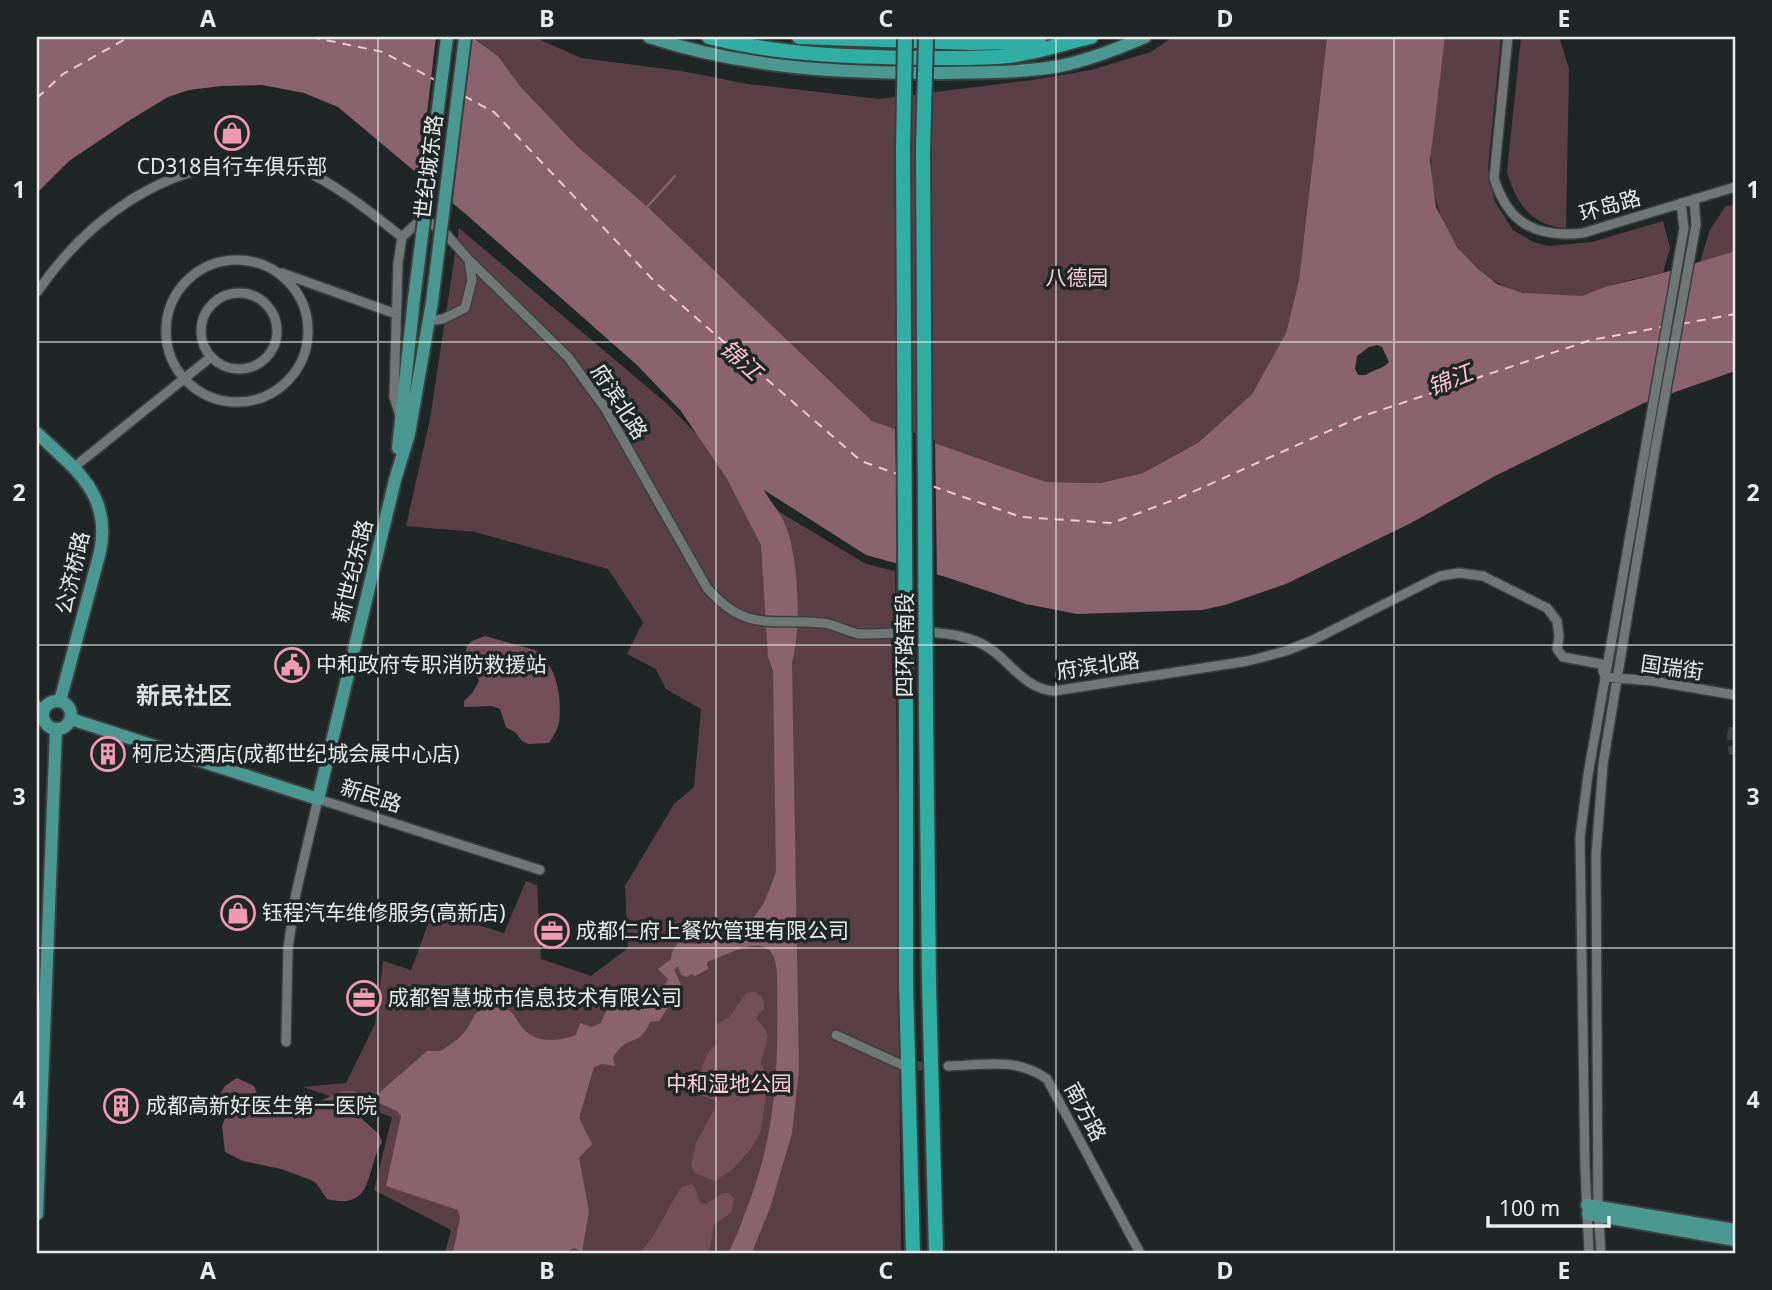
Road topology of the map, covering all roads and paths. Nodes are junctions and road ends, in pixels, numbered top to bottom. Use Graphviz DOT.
graph roads {
  1 [pos="447,37"];
  2 [pos="465,37"];
  3 [pos="649,37"];
  4 [pos="709,37"];
  5 [pos="799,37"];
  6 [pos="905,37"];
  7 [pos="926,37"];
  8 [pos="1040,37"];
  9 [pos="1091,37"];
  10 [pos="1145,37"];
  11 [pos="1508,37"];
  12 [pos="1009,56"];
  13 [pos="944,72"];
  14 [pos="1735,187"];
  15 [pos="1694,199"];
  16 [pos="1681,203"];
  17 [pos="402,237"];
  18 [pos="468,260"];
  19 [pos="279,272"];
  20 [pos="38,291"];
  21 [pos="414,299"];
  22 [pos="432,302"];
  23 [pos="396,314"];
  24 [pos="429,321"];
  25 [pos="211,357"];
  26 [pos="185,378"];
  27 [pos="401,420"];
  28 [pos="37,433"];
  29 [pos="73,468"];
  30 [pos="395,480"];
  31 [pos="1605,677"];
  32 [pos="1617,678"];
  33 [pos="1735,695"];
  34 [pos="60,702"];
  35 [pos="41,707"];
  36 [pos="71,719"];
  37 [pos="56,729"];
  38 [pos="318,799"];
  39 [pos="541,870"];
  40 [pos="836,1035"];
  41 [pos="40,1040"];
  42 [pos="286,1042"];
  43 [pos="902,1066"];
  44 [pos="948,1066"];
  45 [pos="1593,1210"];
  46 [pos="37,1214"];
  47 [pos="1735,1230"];
  48 [pos="1735,1240"];
  49 [pos="913,1253"];
  50 [pos="936,1253"];
  51 [pos="1140,1253"];
  52 [pos="1589,1253"];
  53 [pos="1601,1253"];
  1 -- 21 [label="main road, 世纪城东路, bridge"];
  2 -- 22 [label="main road, 世纪城东路, bridge"];
  3 -- 13 [label="main road"];
  4 -- 12 [label="highway"];
  5 -- 8 [label="highway"];
  6 -- 49 [label="highway, 四环路南段, bridge"];
  7 -- 50 [label="highway, 四环路南段, bridge"];
  9 -- 12 [label="highway"];
  10 -- 13 [label="main road"];
  11 -- 16 [label="street, 环岛路"];
  12 -- 13 [label="main road"];
  14 -- 15 [label="street, 环岛路"];
  15 -- 16 [label="street, 环岛路"];
  15 -- 32 [label="street"];
  16 -- 31 [label="street"];
  17 -- 18 [label="street, 府滨北路"];
  17 -- 20 [label="street"];
  17 -- 23 [label="street, 新世纪东路"];
  18 -- 24 [label="street"];
  18 -- 31 [label="street, 府滨北路"];
  19 -- 23 [label="street"];
  19 -- 26 [label="street"];
  19 -- 26 [label="street"];
  21 -- 27 [label="main road, 新世纪东路"];
  22 -- 24 [label="main road, 新世纪东路"];
  23 -- 27 [label="street, 新世纪东路"];
  24 -- 30 [label="main road, 新世纪东路"];
  25 -- 25 [label="street"];
  25 -- 26 [label="street"];
  26 -- 29 [label="street"];
  27 -- 30 [label="main road, 新世纪东路"];
  28 -- 29 [label="main road, 公济桥路"];
  29 -- 34 [label="main road, 公济桥路"];
  30 -- 38 [label="main road, 新世纪东路"];
  31 -- 32 [label="street, 国瑞街"];
  31 -- 45 [label="street"];
  32 -- 33 [label="street, 国瑞街"];
  32 -- 45 [label="street"];
  34 -- 35 [label="main road"];
  34 -- 36 [label="main road"];
  35 -- 37 [label="main road"];
  36 -- 37 [label="main road"];
  36 -- 38 [label="main road, 新民路"];
  37 -- 41 [label="main road"];
  38 -- 39 [label="street, 新民路"];
  38 -- 42 [label="street, 新世纪东路"];
  40 -- 43 [label="street"];
  41 -- 46 [label="main road"];
  44 -- 51 [label="street, 南方路"];
  45 -- 47 [label="main road"];
  45 -- 48 [label="main road"];
  45 -- 52 [label="street"];
  45 -- 53 [label="street"];
}
